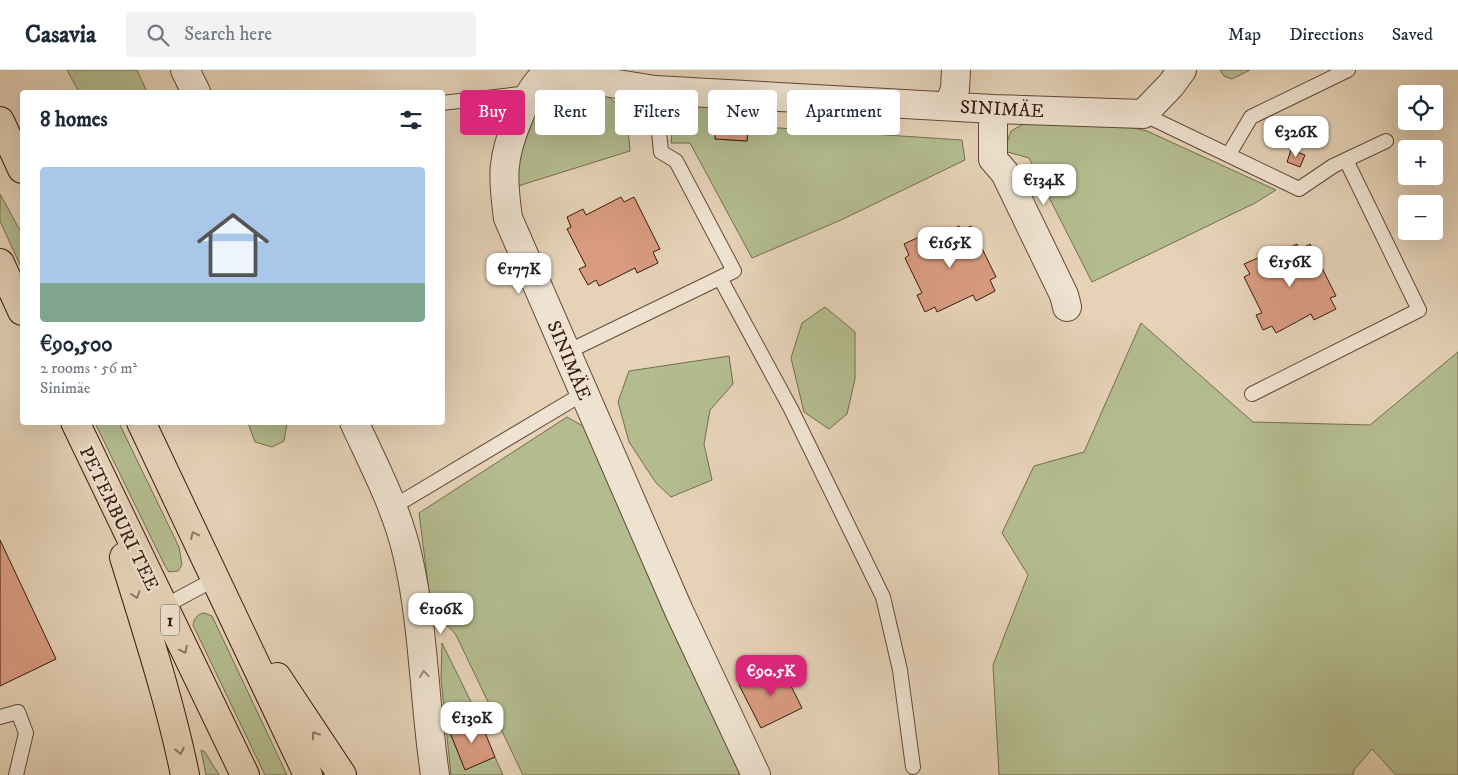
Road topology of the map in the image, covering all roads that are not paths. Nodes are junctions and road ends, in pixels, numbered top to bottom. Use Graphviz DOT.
graph roads {
  1 [pos="185,70"];
  2 [pos="956,70"];
  3 [pos="1182,70"];
  4 [pos="1348,70"];
  5 [pos="532,81"];
  6 [pos="195,90"];
  7 [pos="655,90"];
  8 [pos="698,92"];
  9 [pos="445,102"];
  10 [pos="949,105"];
  11 [pos="992,109"];
  12 [pos="1143,114"];
  13 [pos="0,121"];
  14 [pos="659,135"];
  15 [pos="1386,141"];
  16 [pos="1229,154"];
  17 [pos="1346,160"];
  18 [pos="20,165"];
  19 [pos="0,263"];
  20 [pos="720,278"];
  21 [pos="20,307"];
  22 [pos="1067,307"];
  23 [pos="568,352"];
  24 [pos="584,393"];
  25 [pos="1252,394"];
  26 [pos="76,425"];
  27 [pos="142,425"];
  28 [pos="355,425"];
  29 [pos="95,465"];
  30 [pos="393,507"];
  31 [pos="215,579"];
  32 [pos="163,607"];
  33 [pos="0,717"];
  34 [pos="913,767"];
  35 [pos="16,775"];
  36 [pos="185,775"];
  37 [pos="245,775"];
  38 [pos="308,775"];
  39 [pos="342,775"];
  40 [pos="435,775"];
  41 [pos="756,775"];
  1 -- 6 [label="street"];
  2 -- 10 [label="street"];
  3 -- 12 [label="street"];
  4 -- 16 [label="lane"];
  5 -- 7 [label="street, SINIMÄE"];
  5 -- 9 [label="lane"];
  5 -- 23 [label="street, SINIMÄE"];
  8 -- 10 [label="street, SINIMÄE"];
  10 -- 11 [label="street, SINIMÄE"];
  11 -- 12 [label="street, SINIMÄE"];
  11 -- 22 [label="street"];
  12 -- 16 [label="lane"];
  13 -- 18 [label="highway"];
  14 -- 20 [label="lane"];
  15 -- 17 [label="lane"];
  16 -- 17 [label="lane"];
  17 -- 25 [label="lane"];
  19 -- 21 [label="highway"];
  20 -- 23 [label="lane"];
  20 -- 34 [label="lane"];
  23 -- 24 [label="street, SINIMÄE"];
  24 -- 30 [label="lane"];
  24 -- 41 [label="street, SINIMÄE"];
  26 -- 29 [label="highway, PETERBURI TEE / 1"];
  31 -- 27 [label="highway, one-way"];
  28 -- 30 [label="street"];
  29 -- 32 [label="highway, PETERBURI TEE / 1"];
  29 -- 36 [label="highway, one-way"];
  40 -- 30 [label="street, one-way"];
  31 -- 32 [label="lane"];
  31 -- 38 [label="highway"];
  39 -- 31 [label="highway, one-way"];
  32 -- 37 [label="highway, PETERBURI TEE / 1, one-way"];
  33 -- 35 [label="lane"];
}
